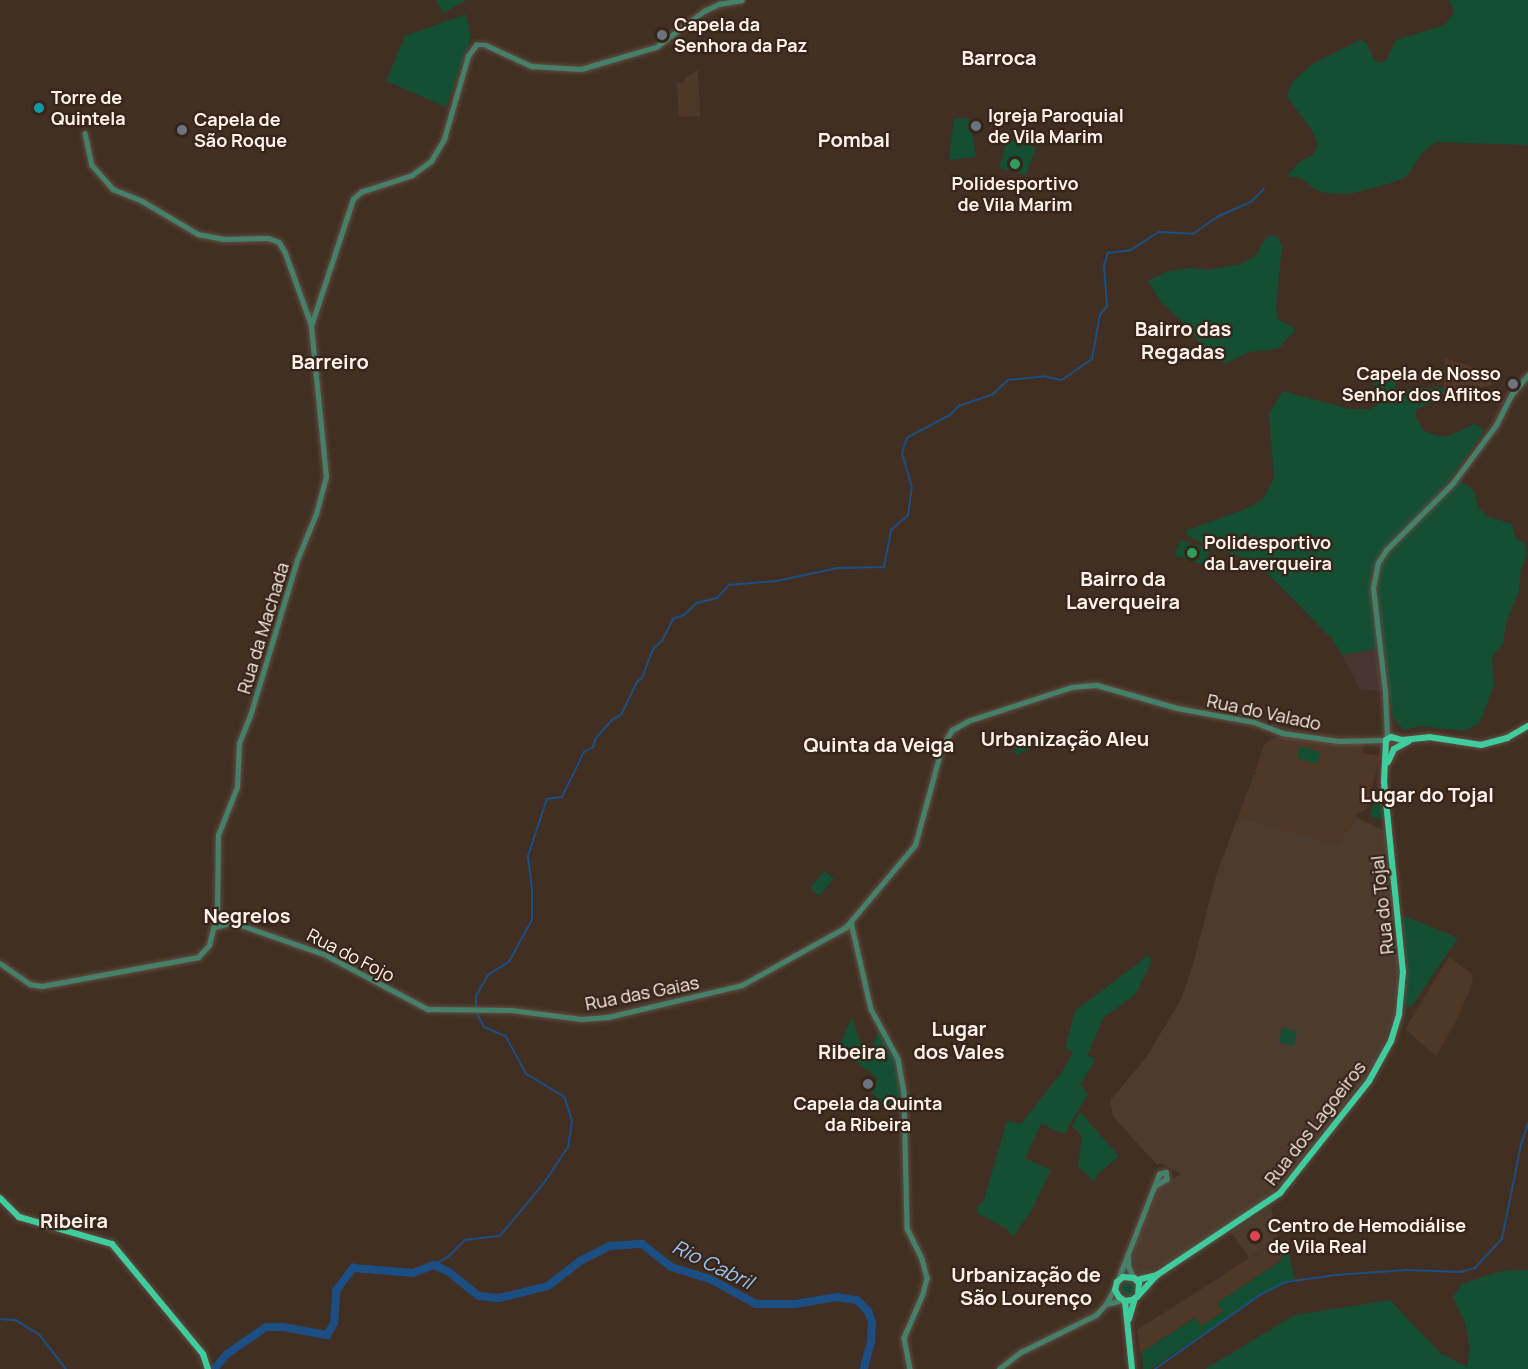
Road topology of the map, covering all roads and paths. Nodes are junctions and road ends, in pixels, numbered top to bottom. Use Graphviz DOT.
graph roads {
  1 [pos="742,0"];
  2 [pos="85,133"];
  3 [pos="311,326"];
  4 [pos="1528,375"];
  5 [pos="1387,721"];
  6 [pos="1528,726"];
  7 [pos="946,738"];
  8 [pos="1416,738"];
  9 [pos="1396,739"];
  10 [pos="1386,743"];
  11 [pos="1395,749"];
  12 [pos="1385,768"];
  13 [pos="217,912"];
  14 [pos="232,922"];
  15 [pos="851,922"];
  16 [pos="215,927"];
  17 [pos="0,963"];
  18 [pos="422,1006"];
  19 [pos="1392,1037"];
  20 [pos="1160,1179"];
  21 [pos="0,1198"];
  22 [pos="1128,1252"];
  23 [pos="1157,1275"];
  24 [pos="1136,1279"];
  25 [pos="1116,1284"];
  26 [pos="1137,1297"];
  27 [pos="1124,1300"];
  28 [pos="1107,1305"];
  29 [pos="1128,1341"];
  30 [pos="208,1368"];
  31 [pos="910,1369"];
  32 [pos="999,1369"];
  33 [pos="1132,1369"];
  1 -- 3 [label="street"];
  2 -- 3 [label="street"];
  3 -- 13 [label="street, Rua da Machada"];
  4 -- 5 [label="street"];
  5 -- 9 [label="street"];
  5 -- 10 [label="street"];
  6 -- 8 [label="main road"];
  7 -- 10 [label="street, Rua do Valado"];
  7 -- 15 [label="street, Rua das Gaias"];
  8 -- 9 [label="main road"];
  8 -- 11 [label="main road"];
  9 -- 10 [label="main road"];
  9 -- 11 [label="main road"];
  10 -- 11 [label="main road"];
  10 -- 12 [label="main road, Rua do Tojal"];
  11 -- 12 [label="main road"];
  12 -- 19 [label="main road, Rua do Tojal"];
  13 -- 14 [label="street, Rua do Fojo"];
  13 -- 16 [label="street, Rua da Machada"];
  14 -- 16 [label="street"];
  14 -- 18 [label="street, Rua do Fojo"];
  15 -- 18 [label="street, Rua das Gaias"];
  15 -- 31 [label="street"];
  16 -- 17 [label="street, Rua da Machada"];
  19 -- 23 [label="main road, Rua dos Lagoeiros"];
  20 -- 22 [label="street"];
  21 -- 30 [label="main road"];
  22 -- 24 [label="street"];
  22 -- 25 [label="street"];
  23 -- 24 [label="main road, Rua dos Lagoeiros"];
  23 -- 26 [label="main road, Rua dos Lagoeiros"];
  24 -- 25 [label="main road"];
  24 -- 26 [label="main road"];
  25 -- 27 [label="main road"];
  25 -- 28 [label="street"];
  26 -- 27 [label="main road"];
  26 -- 29 [label="main road"];
  27 -- 28 [label="street"];
  27 -- 29 [label="main road"];
  28 -- 32 [label="street"];
  29 -- 33 [label="main road"];
}
